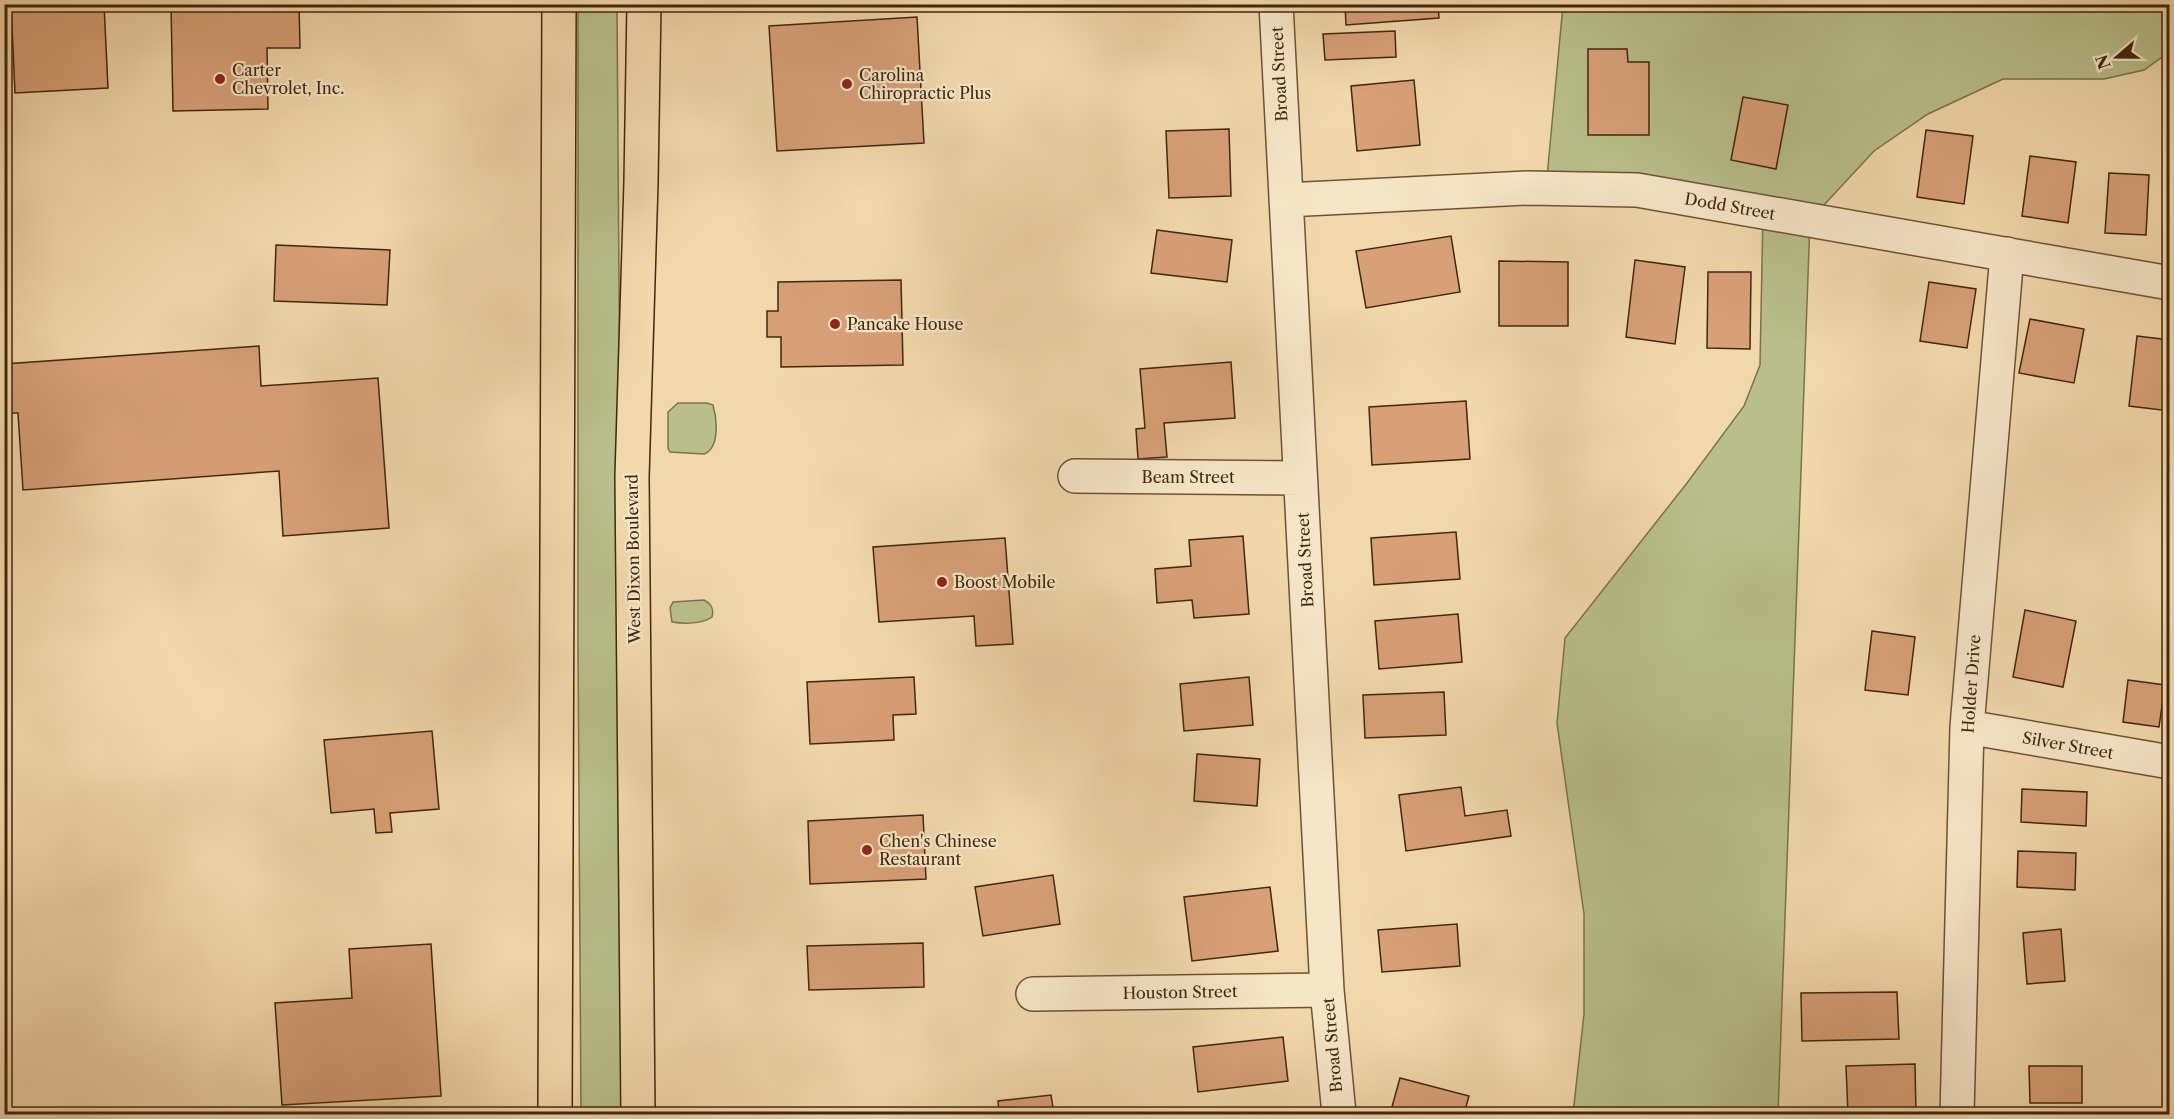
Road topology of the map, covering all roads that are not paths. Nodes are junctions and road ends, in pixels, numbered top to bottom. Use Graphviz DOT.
graph roads {
  1 [pos="559,4"];
  2 [pos="644,4"];
  3 [pos="1276,4"];
  4 [pos="1286,200"];
  5 [pos="2007,255"];
  6 [pos="2169,283"];
  7 [pos="1075,476"];
  8 [pos="1300,478"];
  9 [pos="1967,727"];
  10 [pos="2169,762"];
  11 [pos="1327,990"];
  12 [pos="1033,994"];
  13 [pos="555,1114"];
  14 [pos="638,1114"];
  15 [pos="1338,1114"];
  16 [pos="1957,1114"];
  1 -- 13 [label="highway"];
  2 -- 14 [label="highway, West Dixon Boulevard"];
  3 -- 4 [label="street, Broad Street"];
  4 -- 5 [label="street, Dodd Street"];
  4 -- 8 [label="street, Broad Street"];
  5 -- 6 [label="street, Dodd Street"];
  5 -- 9 [label="street, Holder Drive"];
  7 -- 8 [label="street, Beam Street"];
  8 -- 11 [label="street, Broad Street"];
  9 -- 10 [label="street, Silver Street"];
  9 -- 16 [label="street, Holder Drive"];
  11 -- 12 [label="street, Houston Street"];
  11 -- 15 [label="street, Broad Street"];
}
